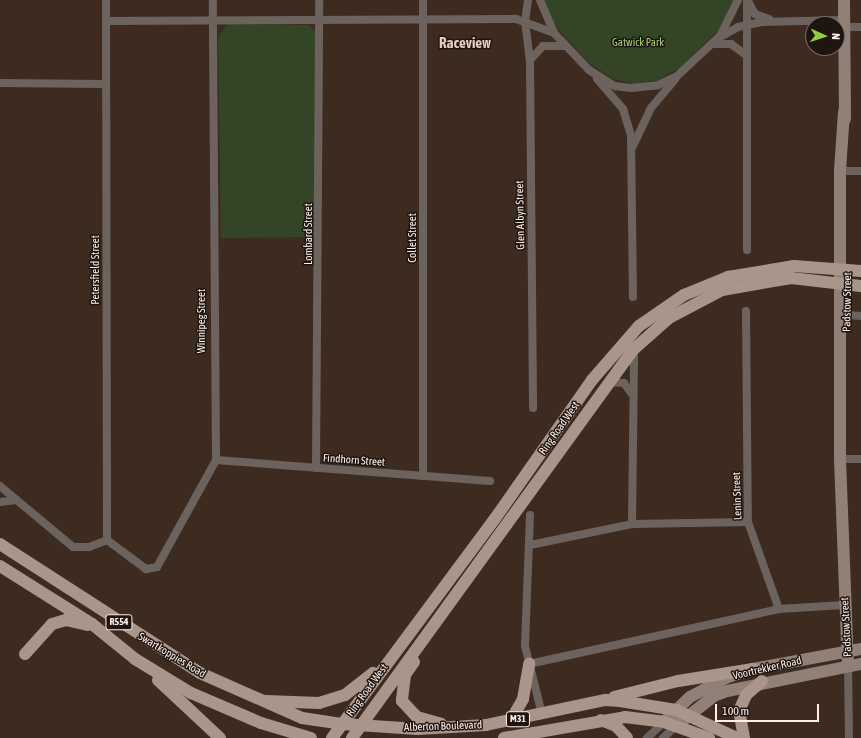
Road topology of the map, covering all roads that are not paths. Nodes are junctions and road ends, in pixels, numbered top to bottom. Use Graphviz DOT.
graph roads {
  1 [pos="106,0"];
  2 [pos="212,0"];
  3 [pos="319,0"];
  4 [pos="423,0"];
  5 [pos="528,0"];
  6 [pos="540,0"];
  7 [pos="738,0"];
  8 [pos="747,0"];
  9 [pos="844,0"];
  10 [pos="844,16"];
  11 [pos="423,18"];
  12 [pos="213,19"];
  13 [pos="319,19"];
  14 [pos="773,20"];
  15 [pos="106,21"];
  16 [pos="526,21"];
  17 [pos="805,21"];
  18 [pos="845,23"];
  19 [pos="747,24"];
  20 [pos="861,27"];
  21 [pos="554,33"];
  22 [pos="714,42"];
  23 [pos="566,46"];
  24 [pos="746,55"];
  25 [pos="844,56"];
  26 [pos="530,60"];
  27 [pos="588,70"];
  28 [pos="677,76"];
  29 [pos="0,83"];
  30 [pos="106,84"];
  31 [pos="632,149"];
  32 [pos="844,171"];
  33 [pos="861,171"];
  34 [pos="747,250"];
  35 [pos="844,269"];
  36 [pos="861,271"];
  37 [pos="845,283"];
  38 [pos="861,286"];
  39 [pos="633,297"];
  40 [pos="746,311"];
  41 [pos="847,315"];
  42 [pos="861,316"];
  43 [pos="630,344"];
  44 [pos="605,384"];
  45 [pos="632,394"];
  46 [pos="533,408"];
  47 [pos="843,459"];
  48 [pos="861,459"];
  49 [pos="216,460"];
  50 [pos="316,468"];
  51 [pos="423,476"];
  52 [pos="490,481"];
  53 [pos="0,486"];
  54 [pos="16,500"];
  55 [pos="0,502"];
  56 [pos="530,515"];
  57 [pos="748,522"];
  58 [pos="632,524"];
  59 [pos="107,540"];
  60 [pos="2,544"];
  61 [pos="530,545"];
  62 [pos="0,566"];
  63 [pos="0,576"];
  64 [pos="18,577"];
  65 [pos="844,605"];
  66 [pos="779,610"];
  67 [pos="438,617"];
  68 [pos="102,633"];
  69 [pos="861,649"];
  70 [pos="396,650"];
  71 [pos="847,652"];
  72 [pos="25,654"];
  73 [pos="134,659"];
  74 [pos="529,664"];
  75 [pos="861,664"];
  76 [pos="848,666"];
  77 [pos="753,669"];
  78 [pos="762,681"];
  79 [pos="605,700"];
  80 [pos="261,701"];
  81 [pos="676,710"];
  82 [pos="542,714"];
  83 [pos="689,715"];
  84 [pos="599,719"];
  85 [pos="511,720"];
  86 [pos="664,722"];
  87 [pos="342,724"];
  88 [pos="677,725"];
  89 [pos="361,726"];
  90 [pos="454,727"];
  91 [pos="220,738"];
  92 [pos="310,738"];
  93 [pos="332,738"];
  94 [pos="352,738"];
  95 [pos="504,738"];
  96 [pos="627,738"];
  97 [pos="647,738"];
  98 [pos="663,738"];
  99 [pos="709,738"];
  100 [pos="737,738"];
  101 [pos="744,738"];
  102 [pos="848,738"];
  1 -- 15 [label="street, Petersfield Street"];
  2 -- 12 [label="street, Winnipeg Street"];
  3 -- 13 [label="street, Lombard Street"];
  4 -- 11 [label="street, Collet Street"];
  5 -- 16 [label="street, Glen Albyn Street"];
  6 -- 21 [label="street"];
  7 -- 22 [label="street"];
  8 -- 14 [label="street"];
  8 -- 19 [label="street"];
  9 -- 10 [label="street, Padstow Street"];
  11 -- 13 [label="street"];
  11 -- 16 [label="street"];
  11 -- 51 [label="street, Collet Street"];
  12 -- 13 [label="street"];
  12 -- 15 [label="street"];
  12 -- 49 [label="street, Winnipeg Street"];
  13 -- 50 [label="street, Lombard Street"];
  14 -- 17 [label="street"];
  14 -- 19 [label="street"];
  15 -- 30 [label="street, Petersfield Street"];
  16 -- 21 [label="street"];
  16 -- 26 [label="street, Glen Albyn Street"];
  18 -- 20 [label="street"];
  19 -- 22 [label="street"];
  19 -- 24 [label="street"];
  21 -- 23 [label="street"];
  22 -- 24 [label="street"];
  22 -- 28 [label="street"];
  23 -- 26 [label="street"];
  23 -- 27 [label="street"];
  24 -- 34 [label="street"];
  25 -- 32 [label="street, Padstow Street"];
  26 -- 46 [label="street, Glen Albyn Street"];
  27 -- 28 [label="street"];
  27 -- 31 [label="street"];
  28 -- 31 [label="street"];
  29 -- 30 [label="street"];
  30 -- 59 [label="street, Petersfield Street"];
  31 -- 39 [label="street"];
  32 -- 33 [label="street"];
  32 -- 35 [label="street, Padstow Street"];
  35 -- 36 [label="main road, Ring Road West"];
  35 -- 37 [label="street, Padstow Street"];
  35 -- 43 [label="main road, Ring Road West"];
  37 -- 38 [label="main road, Ring Road West"];
  37 -- 41 [label="street, Padstow Street"];
  37 -- 43 [label="main road, Ring Road West"];
  37 -- 47 [label="street, Padstow Street"];
  40 -- 57 [label="street, Lenin Street"];
  41 -- 42 [label="street"];
  41 -- 47 [label="street, Padstow Street"];
  43 -- 44 [label="main road, Ring Road West"];
  43 -- 45 [label="street"];
  43 -- 70 [label="main road, Ring Road West"];
  44 -- 45 [label="street"];
  44 -- 67 [label="main road, Ring Road West"];
  45 -- 58 [label="street"];
  47 -- 48 [label="street"];
  47 -- 65 [label="street, Padstow Street"];
  49 -- 50 [label="street, Findhorn Street"];
  49 -- 59 [label="street, Winnipeg Street"];
  50 -- 51 [label="street, Findhorn Street"];
  51 -- 52 [label="street, Findhorn Street"];
  53 -- 54 [label="street"];
  54 -- 55 [label="street"];
  54 -- 59 [label="street"];
  56 -- 61 [label="street"];
  57 -- 58 [label="street"];
  57 -- 66 [label="street, Lenin Street"];
  58 -- 61 [label="street"];
  60 -- 80 [label="main road, Swartkoppies Road / R554"];
  61 -- 74 [label="street"];
  62 -- 64 [label="main road, Swartkoppies Road / R554"];
  63 -- 64 [label="main road"];
  64 -- 68 [label="main road, Swartkoppies Road / R554"];
  65 -- 66 [label="street"];
  65 -- 71 [label="street, Padstow Street"];
  66 -- 74 [label="street"];
  67 -- 89 [label="main road, Ring Road West"];
  67 -- 90 [label="main road"];
  68 -- 72 [label="main road"];
  68 -- 73 [label="main road, Swartkoppies Road / R554"];
  69 -- 71 [label="street, Voortrekker Road"];
  70 -- 80 [label="main road"];
  70 -- 87 [label="main road, Ring Road West"];
  71 -- 76 [label="street, Padstow Street"];
  71 -- 77 [label="street, Voortrekker Road"];
  73 -- 91 [label="main road"];
  73 -- 92 [label="main road, Swartkoppies Road / R554"];
  74 -- 82 [label="street"];
  74 -- 85 [label="main road"];
  75 -- 76 [label="street, Voortrekker Road"];
  76 -- 78 [label="street, Voortrekker Road"];
  76 -- 102 [label="street, Padstow Street"];
  77 -- 79 [label="main road"];
  77 -- 81 [label="street, Voortrekker Road"];
  78 -- 83 [label="street, Voortrekker Road"];
  78 -- 101 [label="main road"];
  79 -- 81 [label="main road, Alberton Boulevard / M31"];
  79 -- 82 [label="main road, Alberton Boulevard / M31"];
  80 -- 87 [label="main road, Swartkoppies Road / R554"];
  81 -- 83 [label="main road, Alberton Boulevard / M31"];
  81 -- 86 [label="street, Voortrekker Road"];
  82 -- 85 [label="main road, Alberton Boulevard / M31"];
  83 -- 88 [label="street, Voortrekker Road"];
  83 -- 100 [label="main road, Alberton Boulevard"];
  84 -- 86 [label="main road, M31"];
  84 -- 95 [label="main road, M31"];
  84 -- 96 [label="main road"];
  85 -- 90 [label="main road, Alberton Boulevard / M31"];
  86 -- 88 [label="main road, M31"];
  86 -- 97 [label="street"];
  87 -- 89 [label="main road, Swartkoppies Road / R554"];
  87 -- 93 [label="main road, Ring Road West"];
  88 -- 98 [label="street"];
  88 -- 99 [label="main road"];
  89 -- 90 [label="main road, Alberton Boulevard / M31"];
  89 -- 94 [label="main road, Ring Road West"];
}
